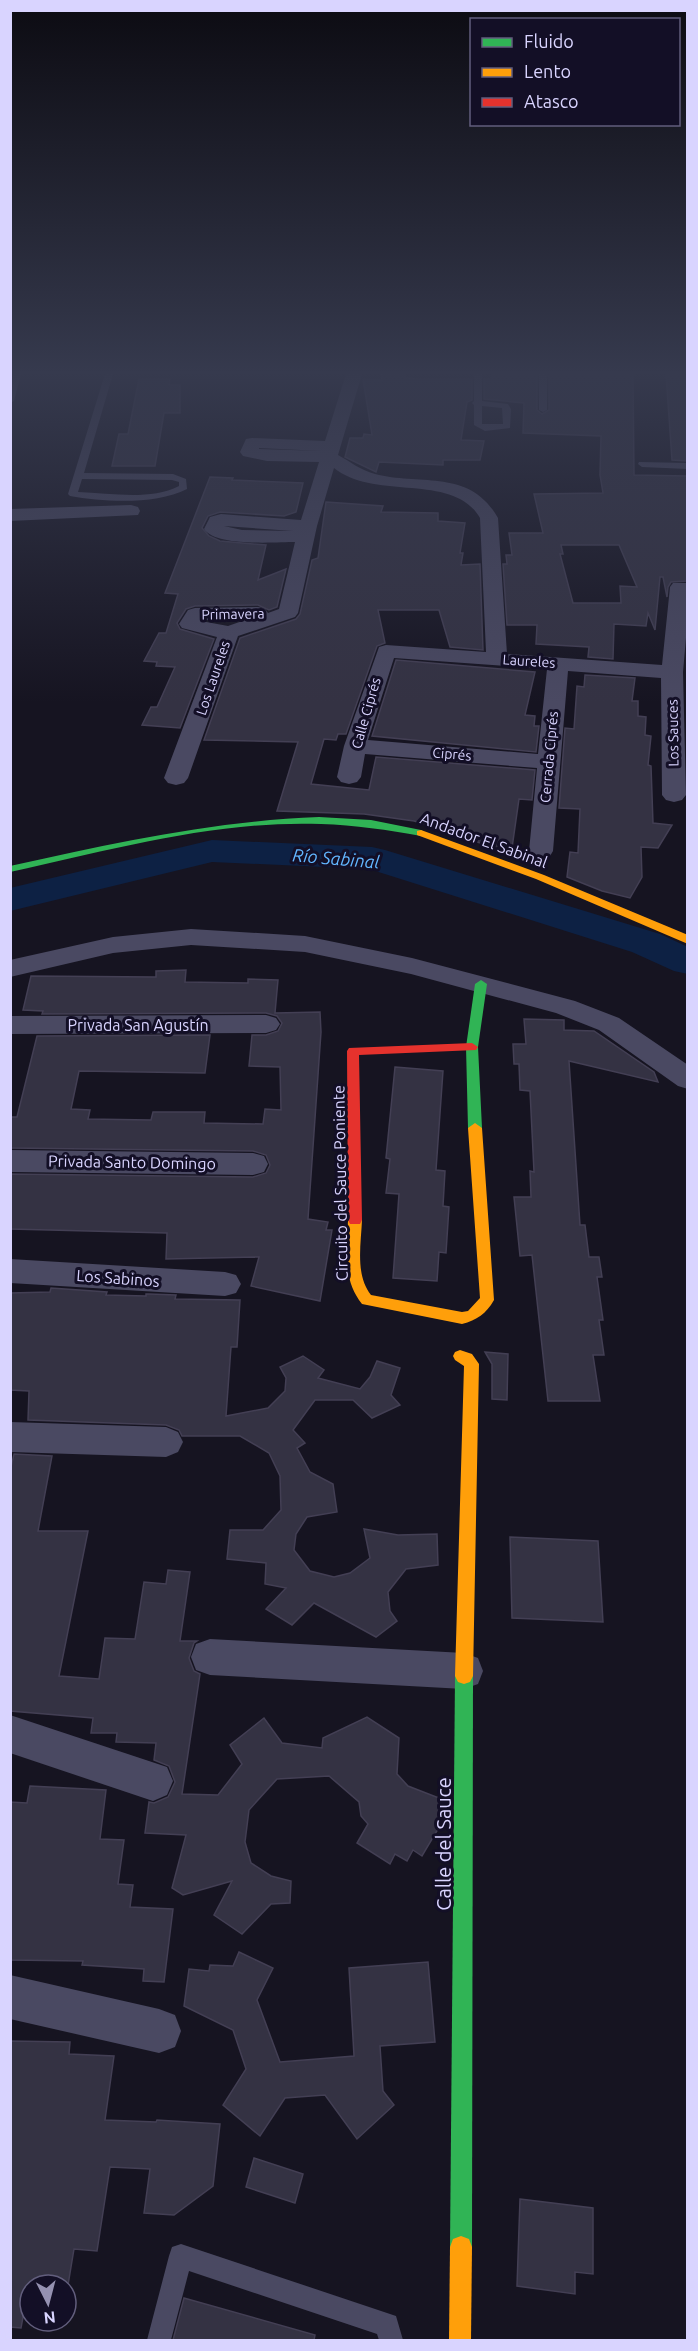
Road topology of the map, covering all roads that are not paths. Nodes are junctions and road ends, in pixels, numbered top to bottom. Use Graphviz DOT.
graph roads {
  1 [pos="76,484"];
  2 [pos="183,484"];
  3 [pos="322,484"];
  4 [pos="403,484"];
  5 [pos="131,511"];
  6 [pos="10,515"];
  7 [pos="680,587"];
  8 [pos="288,613"];
  9 [pos="229,632"];
  10 [pos="386,651"];
  11 [pos="497,658"];
  12 [pos="558,663"];
  13 [pos="672,672"];
  14 [pos="355,746"];
  15 [pos="549,762"];
  16 [pos="349,777"];
  17 [pos="177,778"];
  18 [pos="674,795"];
  19 [pos="541,851"];
  20 [pos="10,869"];
  21 [pos="687,940"];
  22 [pos="10,969"];
  23 [pos="481,984"];
  24 [pos="266,1024"];
  25 [pos="10,1025"];
  26 [pos="472,1047"];
  27 [pos="687,1079"];
  28 [pos="10,1161"];
  29 [pos="253,1164"];
  30 [pos="10,1271"];
  31 [pos="225,1284"];
  32 [pos="460,1356"];
  33 [pos="10,1437"];
  34 [pos="166,1442"];
  35 [pos="210,1657"];
  36 [pos="464,1671"];
  37 [pos="10,1734"];
  38 [pos="153,1781"];
  39 [pos="10,1997"];
  40 [pos="159,2031"];
  41 [pos="159,2340"];
  42 [pos="391,2340"];
  43 [pos="460,2340"];
  1 -- 2 [label="lane"];
  3 -- 8 [label="street"];
  4 -- 11 [label="street"];
  5 -- 6 [label="street"];
  7 -- 13 [label="street, Los Sauces"];
  8 -- 9 [label="street, Los Laureles"];
  8 -- 9 [label="street, Primavera"];
  9 -- 17 [label="street, Los Laureles"];
  10 -- 11 [label="street, Laureles"];
  10 -- 14 [label="street, Calle Ciprés"];
  11 -- 12 [label="street, Laureles"];
  12 -- 13 [label="street, Laureles"];
  12 -- 15 [label="street, Cerrada Ciprés"];
  13 -- 18 [label="street, Los Sauces"];
  14 -- 15 [label="street, Ciprés"];
  14 -- 16 [label="street, Calle Ciprés"];
  15 -- 19 [label="street, Cerrada Ciprés"];
  20 -- 21 [label="street, Andador El Sabinal"];
  22 -- 23 [label="street"];
  23 -- 26 [label="street, Circuito del Sauce Poniente"];
  23 -- 27 [label="street"];
  24 -- 25 [label="street, Privada San Agustín"];
  26 -- 26 [label="street, Circuito del Sauce Poniente"];
  28 -- 29 [label="street, Privada Santo Domingo"];
  30 -- 31 [label="street, Los Sabinos"];
  32 -- 36 [label="street, Calle del Sauce"];
  33 -- 34 [label="street"];
  35 -- 36 [label="street"];
  36 -- 43 [label="street, Calle del Sauce"];
  37 -- 38 [label="street"];
  39 -- 40 [label="street"];
  41 -- 42 [label="lane"];
}
